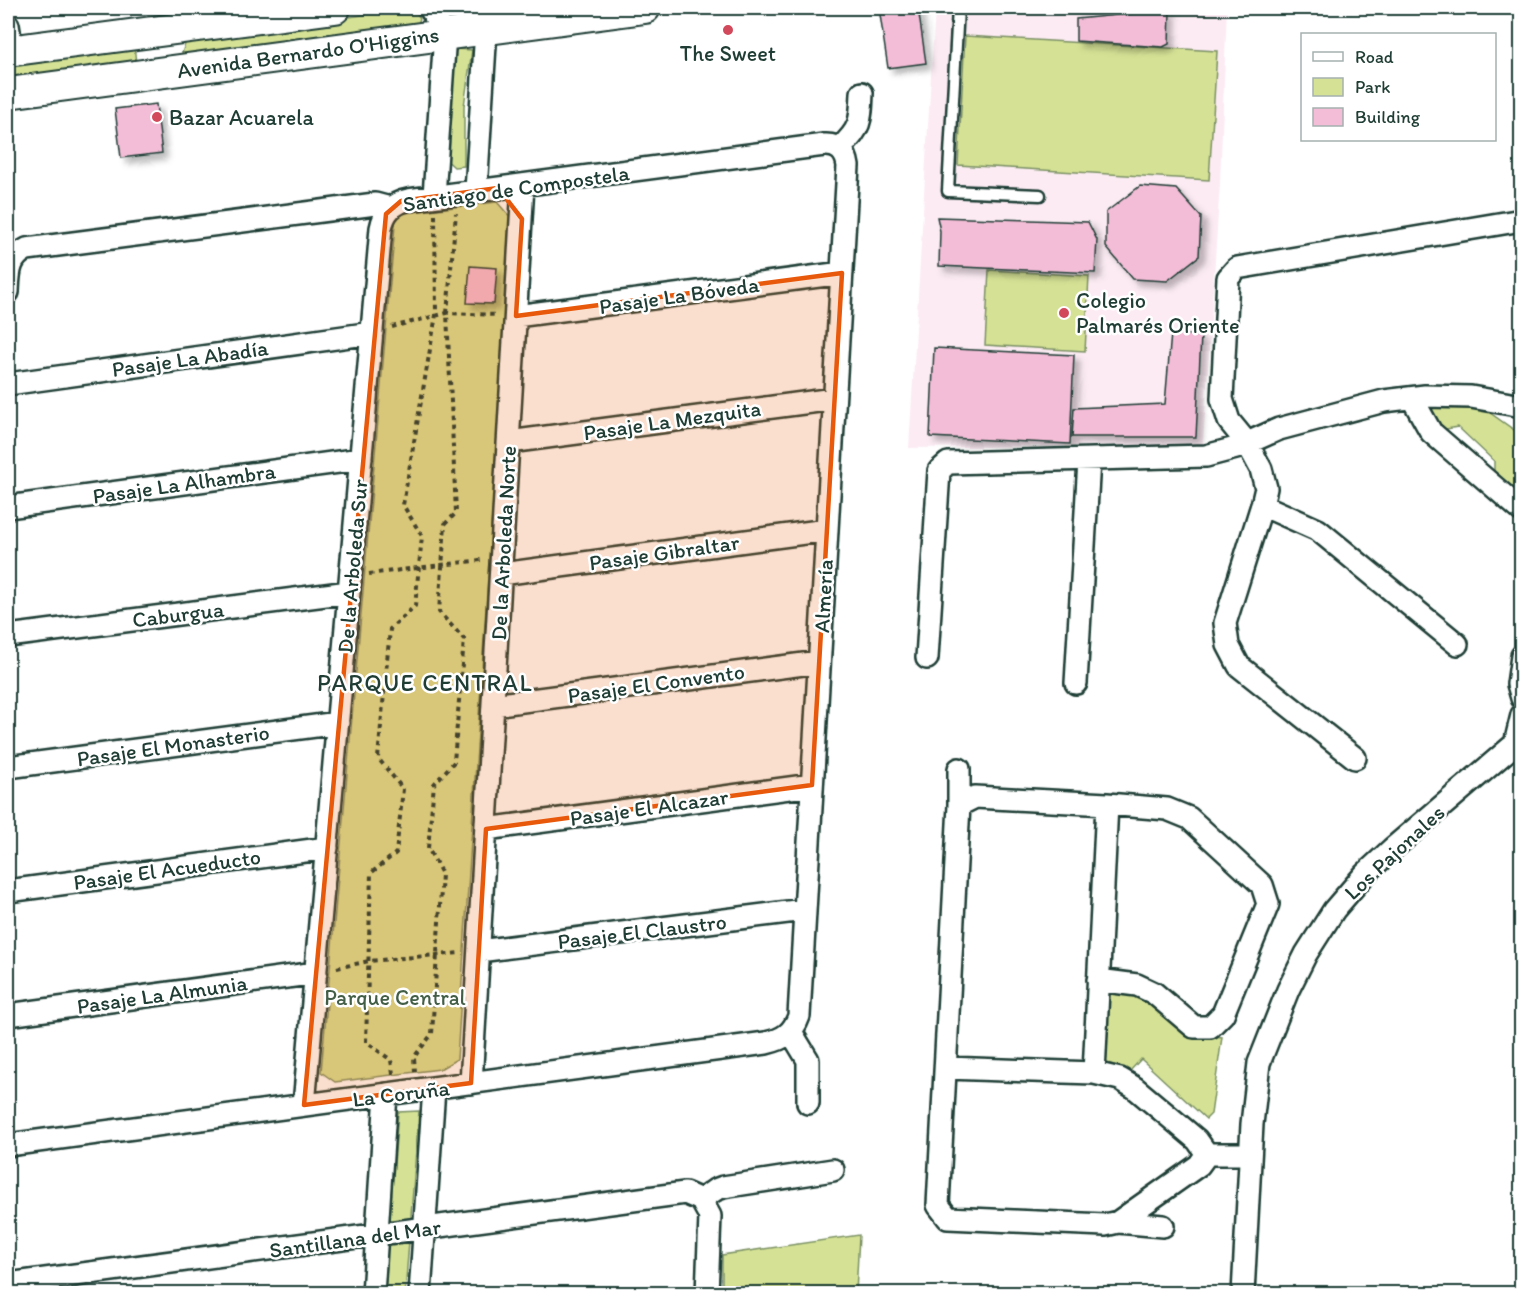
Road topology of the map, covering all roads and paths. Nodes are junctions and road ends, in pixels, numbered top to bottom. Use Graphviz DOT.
graph roads {
  1 [pos="335,8"];
  2 [pos="430,8"];
  3 [pos="645,8"];
  4 [pos="958,8"];
  5 [pos="298,10"];
  6 [pos="480,18"];
  7 [pos="153,19"];
  8 [pos="445,34"];
  9 [pos="9,42"];
  10 [pos="163,72"];
  11 [pos="8,93"];
  12 [pos="862,93"];
  13 [pos="840,148"];
  14 [pos="524,185"];
  15 [pos="498,188"];
  16 [pos="467,192"];
  17 [pos="1040,195"];
  18 [pos="434,196"];
  19 [pos="390,208"];
  20 [pos="522,219"];
  21 [pos="1515,221"];
  22 [pos="842,273"];
  23 [pos="8,292"];
  24 [pos="447,313"];
  25 [pos="436,315"];
  26 [pos="516,316"];
  27 [pos="372,333"];
  28 [pos="8,384"];
  29 [pos="1412,398"];
  30 [pos="834,399"];
  31 [pos="1520,408"];
  32 [pos="509,442"];
  33 [pos="1247,443"];
  34 [pos="361,459"];
  35 [pos="1089,460"];
  36 [pos="1262,506"];
  37 [pos="8,507"];
  38 [pos="1521,511"];
  39 [pos="827,530"];
  40 [pos="442,564"];
  41 [pos="501,566"];
  42 [pos="419,567"];
  43 [pos="350,584"];
  44 [pos="8,636"];
  45 [pos="1457,644"];
  46 [pos="1521,656"];
  47 [pos="927,658"];
  48 [pos="819,662"];
  49 [pos="1076,682"];
  50 [pos="1521,698"];
  51 [pos="493,705"];
  52 [pos="1521,715"];
  53 [pos="338,723"];
  54 [pos="1518,744"];
  55 [pos="1355,758"];
  56 [pos="8,767"];
  57 [pos="959,769"];
  58 [pos="812,785"];
  59 [pos="1107,804"];
  60 [pos="958,805"];
  61 [pos="486,829"];
  62 [pos="327,848"];
  63 [pos="8,891"];
  64 [pos="804,910"];
  65 [pos="479,951"];
  66 [pos="437,954"];
  67 [pos="369,961"];
  68 [pos="315,973"];
  69 [pos="1098,980"];
  70 [pos="8,1015"];
  71 [pos="791,1032"];
  72 [pos="946,1068"];
  73 [pos="1094,1073"];
  74 [pos="471,1083"];
  75 [pos="408,1092"];
  76 [pos="808,1103"];
  77 [pos="304,1105"];
  78 [pos="8,1145"];
  79 [pos="1213,1154"];
  80 [pos="1250,1154"];
  81 [pos="833,1170"];
  82 [pos="701,1200"];
  83 [pos="1118,1222"];
  84 [pos="1163,1226"];
  85 [pos="424,1228"];
  86 [pos="377,1235"];
  87 [pos="8,1284"];
  88 [pos="373,1293"];
  89 [pos="420,1293"];
  90 [pos="707,1293"];
  91 [pos="1243,1293"];
  1 -- 5 [label="main road, Avenida Bernardo O'Higgins"];
  2 -- 8 [label="street"];
  3 -- 6 [label="main road, Avenida Bernardo O'Higgins"];
  4 -- 17 [label="lane"];
  5 -- 7 [label="main road, Avenida Bernardo O'Higgins"];
  6 -- 8 [label="main road, Avenida Bernardo O'Higgins"];
  6 -- 16 [label="street"];
  7 -- 9 [label="main road, Avenida Bernardo O'Higgins"];
  7 -- 10 [label="main road"];
  8 -- 10 [label="main road, Avenida Bernardo O'Higgins"];
  8 -- 18 [label="street"];
  10 -- 11 [label="main road, Avenida Bernardo O'Higgins"];
  12 -- 13 [label="street"];
  13 -- 14 [label="street, Santiago de Compostela"];
  13 -- 22 [label="street, Almería"];
  14 -- 15 [label="street, Santiago de Compostela"];
  14 -- 20 [label="street, De la Arboleda Norte"];
  15 -- 16 [label="street, Santiago de Compostela"];
  15 -- 20 [label="street"];
  16 -- 18 [label="street, Santiago de Compostela"];
  16 -- 24 [label="path"];
  18 -- 19 [label="street, Santiago de Compostela"];
  18 -- 25 [label="path"];
  19 -- 23 [label="street, Santiago de Compostela"];
  19 -- 27 [label="street, De la Arboleda Sur"];
  20 -- 26 [label="street, De la Arboleda Norte"];
  21 -- 33 [label="street"];
  22 -- 26 [label="street, Pasaje La Bóveda"];
  22 -- 30 [label="street, Almería"];
  24 -- 25 [label="path"];
  24 -- 26 [label="path"];
  24 -- 40 [label="path"];
  25 -- 27 [label="path"];
  25 -- 42 [label="path"];
  26 -- 32 [label="street, De la Arboleda Norte"];
  27 -- 28 [label="street, Pasaje La Abadía"];
  27 -- 34 [label="street, De la Arboleda Sur"];
  29 -- 31 [label="street"];
  29 -- 33 [label="street"];
  29 -- 38 [label="street"];
  30 -- 32 [label="street, Pasaje La Mezquita"];
  30 -- 39 [label="street, Almería"];
  32 -- 41 [label="street, De la Arboleda Norte"];
  33 -- 35 [label="street"];
  33 -- 36 [label="street"];
  34 -- 37 [label="street, Pasaje La Alhambra"];
  34 -- 43 [label="street, De la Arboleda Sur"];
  35 -- 47 [label="street"];
  35 -- 49 [label="street"];
  36 -- 45 [label="street"];
  36 -- 55 [label="street"];
  39 -- 41 [label="street, Pasaje Gibraltar"];
  39 -- 48 [label="street, Almería"];
  40 -- 41 [label="path"];
  40 -- 42 [label="path"];
  40 -- 66 [label="path"];
  41 -- 51 [label="street, De la Arboleda Norte"];
  42 -- 43 [label="path"];
  42 -- 67 [label="path"];
  43 -- 44 [label="street, Caburgua"];
  43 -- 53 [label="street, De la Arboleda Sur"];
  46 -- 50 [label="street"];
  48 -- 51 [label="street, Pasaje El Convento"];
  48 -- 58 [label="street, Almería"];
  51 -- 61 [label="street, De la Arboleda Norte"];
  52 -- 54 [label="street, Los Pajonales"];
  53 -- 56 [label="street, Pasaje El Monasterio"];
  53 -- 62 [label="street, De la Arboleda Sur"];
  54 -- 80 [label="street, Los Pajonales"];
  57 -- 60 [label="street"];
  58 -- 61 [label="street, Pasaje El Alcazar"];
  58 -- 64 [label="street, Almería"];
  59 -- 60 [label="street"];
  59 -- 69 [label="street"];
  59 -- 69 [label="street"];
  60 -- 72 [label="street"];
  61 -- 65 [label="street, De la Arboleda Norte"];
  62 -- 63 [label="street, Pasaje El Acueducto"];
  62 -- 68 [label="street, De la Arboleda Sur"];
  64 -- 65 [label="street, Pasaje El Claustro"];
  64 -- 71 [label="street, Almería"];
  65 -- 66 [label="path"];
  65 -- 74 [label="street, De la Arboleda Norte"];
  66 -- 67 [label="path"];
  66 -- 75 [label="path"];
  67 -- 68 [label="path"];
  67 -- 75 [label="path"];
  68 -- 70 [label="street, Pasaje La Almunia"];
  68 -- 77 [label="street, De la Arboleda Sur"];
  69 -- 73 [label="street"];
  71 -- 74 [label="street, La Coruña"];
  71 -- 76 [label="street"];
  72 -- 73 [label="street"];
  72 -- 83 [label="street"];
  73 -- 79 [label="street"];
  74 -- 75 [label="street, La Coruña"];
  75 -- 77 [label="street, La Coruña"];
  75 -- 85 [label="street"];
  75 -- 86 [label="street"];
  77 -- 78 [label="street, La Coruña"];
  79 -- 80 [label="street"];
  79 -- 83 [label="street"];
  80 -- 91 [label="street, Los Pajonales"];
  81 -- 82 [label="street"];
  82 -- 85 [label="street, Santillana del Mar"];
  82 -- 90 [label="street"];
  83 -- 84 [label="street"];
  85 -- 86 [label="street, Santillana del Mar"];
  85 -- 89 [label="street"];
  86 -- 87 [label="street, Santillana del Mar"];
  86 -- 88 [label="street"];
}
